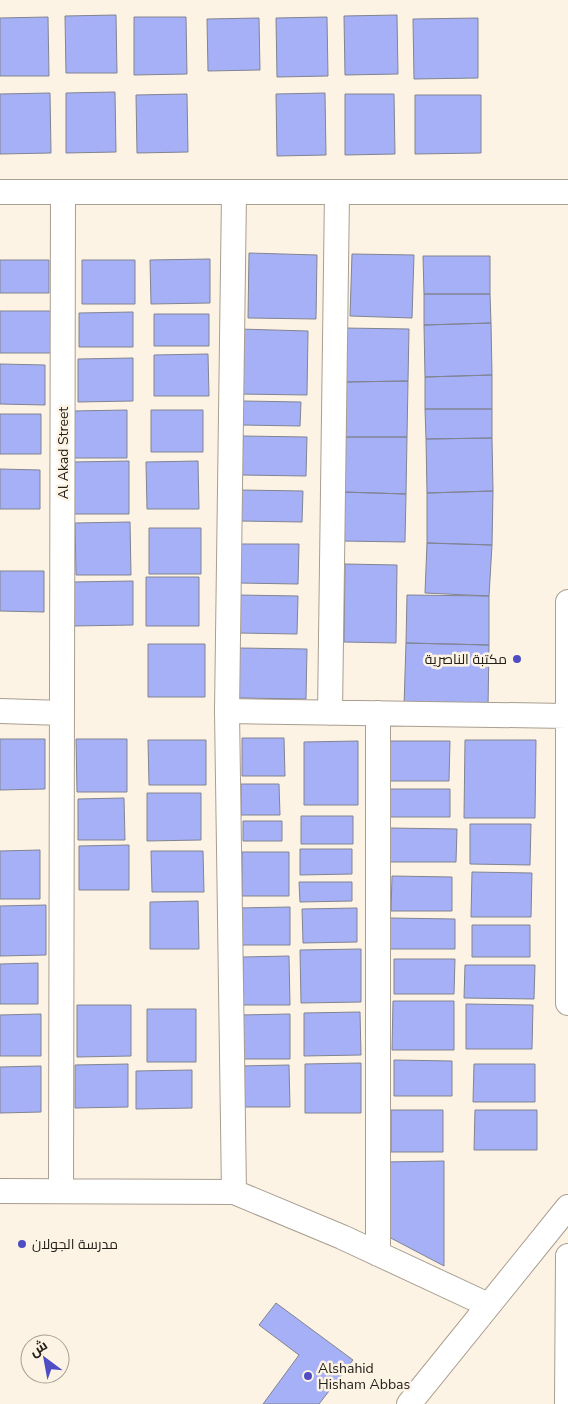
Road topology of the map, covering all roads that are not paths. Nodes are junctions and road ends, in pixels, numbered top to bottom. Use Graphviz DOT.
graph roads {
  1 [pos="0,192"];
  2 [pos="63,192"];
  3 [pos="568,192"];
  4 [pos="234,193"];
  5 [pos="337,193"];
  6 [pos="568,602"];
  7 [pos="0,711"];
  8 [pos="227,711"];
  9 [pos="62,713"];
  10 [pos="330,713"];
  11 [pos="378,713"];
  12 [pos="568,716"];
  13 [pos="568,1003"];
  14 [pos="0,1191"];
  15 [pos="61,1191"];
  16 [pos="234,1192"];
  17 [pos="568,1207"];
  18 [pos="378,1254"];
  19 [pos="568,1256"];
  20 [pos="488,1305"];
  21 [pos="409,1404"];
  22 [pos="567,1404"];
  1 -- 2 [label="street"];
  2 -- 4 [label="street"];
  2 -- 9 [label="street, Al Akad Street"];
  3 -- 5 [label="street"];
  4 -- 5 [label="street"];
  4 -- 8 [label="street"];
  5 -- 10 [label="street"];
  6 -- 12 [label="street"];
  7 -- 9 [label="street"];
  8 -- 10 [label="street"];
  8 -- 16 [label="street"];
  9 -- 15 [label="street, Al Akad Street"];
  10 -- 11 [label="street"];
  11 -- 12 [label="street"];
  11 -- 18 [label="street"];
  12 -- 13 [label="street"];
  14 -- 15 [label="street"];
  15 -- 16 [label="street"];
  16 -- 18 [label="street"];
  17 -- 20 [label="street"];
  18 -- 20 [label="street"];
  19 -- 22 [label="street"];
  20 -- 21 [label="street"];
}
